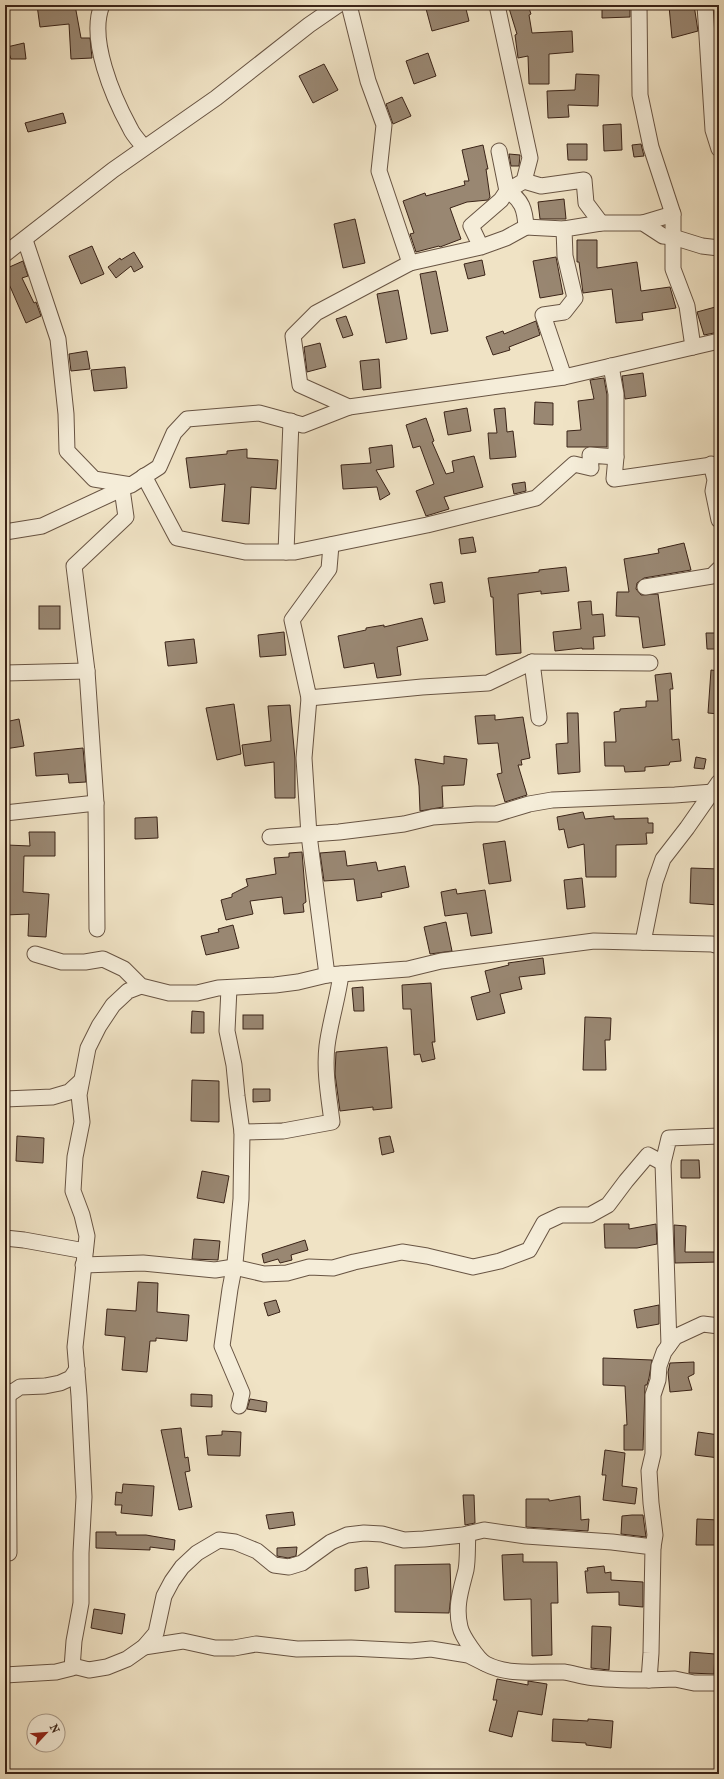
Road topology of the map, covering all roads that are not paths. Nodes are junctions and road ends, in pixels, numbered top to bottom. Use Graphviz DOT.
graph roads {
  1 [pos="102,5"];
  2 [pos="338,5"];
  3 [pos="349,5"];
  4 [pos="497,5"];
  5 [pos="639,5"];
  6 [pos="704,5"];
  7 [pos="718,143"];
  8 [pos="144,148"];
  9 [pos="499,151"];
  10 [pos="524,181"];
  11 [pos="507,191"];
  12 [pos="673,214"];
  13 [pos="601,223"];
  14 [pos="643,223"];
  15 [pos="526,227"];
  16 [pos="564,229"];
  17 [pos="673,237"];
  18 [pos="25,240"];
  19 [pos="482,247"];
  20 [pos="719,248"];
  21 [pos="5,254"];
  22 [pos="410,263"];
  23 [pos="717,346"];
  24 [pos="693,347"];
  25 [pos="611,366"];
  26 [pos="564,377"];
  27 [pos="349,407"];
  28 [pos="291,421"];
  29 [pos="616,457"];
  30 [pos="715,464"];
  31 [pos="144,476"];
  32 [pos="126,487"];
  33 [pos="719,520"];
  34 [pos="5,532"];
  35 [pos="332,545"];
  36 [pos="286,552"];
  37 [pos="717,573"];
  38 [pos="645,587"];
  39 [pos="532,662"];
  40 [pos="650,663"];
  41 [pos="86,671"];
  42 [pos="5,673"];
  43 [pos="309,698"];
  44 [pos="539,718"];
  45 [pos="716,787"];
  46 [pos="96,803"];
  47 [pos="5,813"];
  48 [pos="309,835"];
  49 [pos="270,837"];
  50 [pos="97,928"];
  51 [pos="717,940"];
  52 [pos="644,942"];
  53 [pos="35,954"];
  54 [pos="334,974"];
  55 [pos="141,986"];
  56 [pos="229,988"];
  57 [pos="80,1081"];
  58 [pos="5,1099"];
  59 [pos="242,1132"];
  60 [pos="719,1136"];
  61 [pos="663,1163"];
  62 [pos="5,1238"];
  63 [pos="84,1258"];
  64 [pos="234,1267"];
  65 [pos="719,1326"];
  66 [pos="669,1345"];
  67 [pos="77,1369"];
  68 [pos="6,1393"];
  69 [pos="239,1406"];
  70 [pos="468,1534"];
  71 [pos="653,1547"];
  72 [pos="5,1553"];
  73 [pos="144,1647"];
  74 [pos="484,1663"];
  75 [pos="72,1666"];
  76 [pos="5,1675"];
  77 [pos="649,1680"];
  78 [pos="719,1683"];
  1 -- 8 [label="street"];
  2 -- 8 [label="street"];
  3 -- 22 [label="street"];
  4 -- 10 [label="street"];
  5 -- 12 [label="street"];
  6 -- 7 [label="street"];
  8 -- 18 [label="street"];
  9 -- 11 [label="street"];
  10 -- 11 [label="street"];
  10 -- 13 [label="street"];
  11 -- 15 [label="street"];
  11 -- 19 [label="street"];
  12 -- 14 [label="street"];
  12 -- 17 [label="street"];
  13 -- 14 [label="street"];
  13 -- 16 [label="street"];
  14 -- 17 [label="street"];
  15 -- 16 [label="street"];
  15 -- 19 [label="street"];
  16 -- 26 [label="street"];
  17 -- 20 [label="street"];
  17 -- 24 [label="street"];
  18 -- 21 [label="street"];
  18 -- 32 [label="street"];
  19 -- 22 [label="street"];
  22 -- 27 [label="street"];
  23 -- 24 [label="street"];
  24 -- 25 [label="street"];
  25 -- 26 [label="street"];
  25 -- 29 [label="street"];
  26 -- 27 [label="street"];
  27 -- 28 [label="street"];
  28 -- 31 [label="street"];
  28 -- 36 [label="street"];
  29 -- 30 [label="street"];
  29 -- 35 [label="street"];
  30 -- 33 [label="street"];
  31 -- 32 [label="street"];
  31 -- 36 [label="street"];
  32 -- 34 [label="street"];
  32 -- 41 [label="street"];
  35 -- 36 [label="street"];
  35 -- 43 [label="street"];
  37 -- 38 [label="street"];
  39 -- 40 [label="street"];
  39 -- 43 [label="street"];
  39 -- 44 [label="street"];
  41 -- 42 [label="street"];
  41 -- 46 [label="street"];
  43 -- 48 [label="street"];
  45 -- 48 [label="street"];
  45 -- 52 [label="street"];
  46 -- 47 [label="street"];
  46 -- 50 [label="street"];
  48 -- 49 [label="street"];
  48 -- 54 [label="street"];
  51 -- 52 [label="street"];
  52 -- 54 [label="street"];
  53 -- 55 [label="street"];
  54 -- 56 [label="street"];
  54 -- 59 [label="street"];
  55 -- 56 [label="street"];
  55 -- 57 [label="street"];
  56 -- 59 [label="street"];
  57 -- 58 [label="street"];
  57 -- 63 [label="street"];
  59 -- 64 [label="street"];
  60 -- 61 [label="street"];
  61 -- 64 [label="street"];
  61 -- 66 [label="street"];
  62 -- 63 [label="street"];
  63 -- 64 [label="street"];
  63 -- 67 [label="street"];
  64 -- 69 [label="street"];
  65 -- 66 [label="street"];
  66 -- 71 [label="street"];
  67 -- 68 [label="street"];
  67 -- 75 [label="street"];
  68 -- 72 [label="street"];
  70 -- 71 [label="street"];
  70 -- 73 [label="street"];
  70 -- 74 [label="street"];
  71 -- 77 [label="street"];
  73 -- 74 [label="street"];
  73 -- 75 [label="street"];
  74 -- 77 [label="street"];
  75 -- 76 [label="street"];
  77 -- 78 [label="street"];
}
